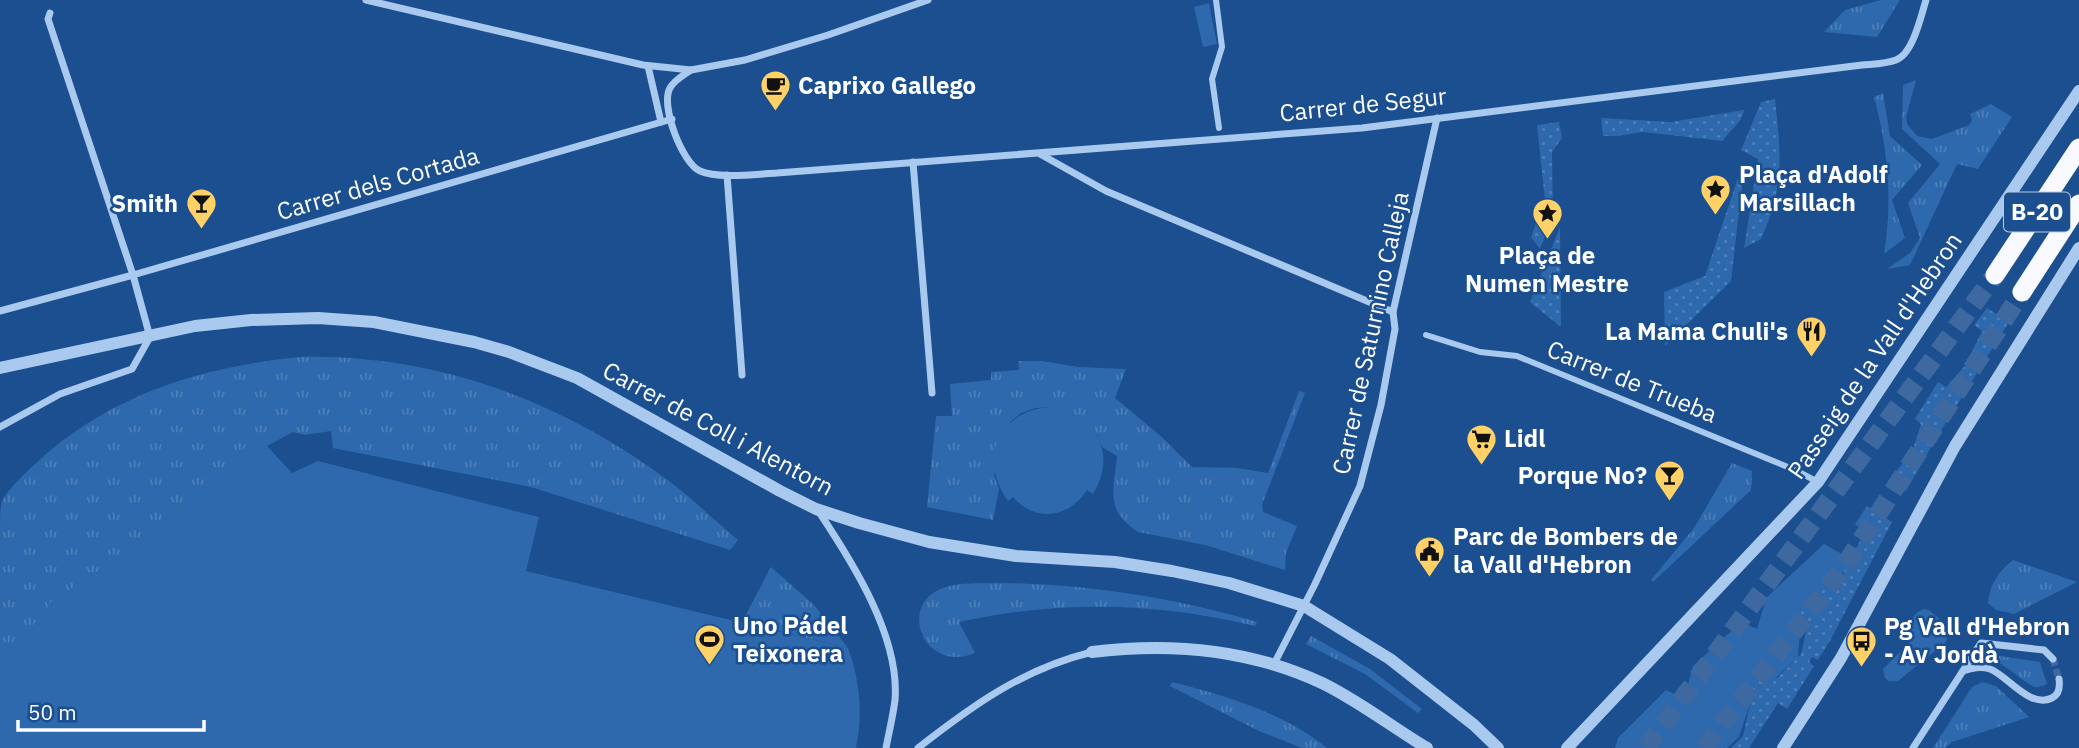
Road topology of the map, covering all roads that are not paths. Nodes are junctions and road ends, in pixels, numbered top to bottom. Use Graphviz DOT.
graph roads {
  1 [pos="366,0"];
  2 [pos="928,0"];
  3 [pos="1216,0"];
  4 [pos="1926,0"];
  5 [pos="50,13"];
  6 [pos="648,66"];
  7 [pos="691,70"];
  8 [pos="2079,91"];
  9 [pos="1437,118"];
  10 [pos="672,119"];
  11 [pos="661,122"];
  12 [pos="1219,128"];
  13 [pos="2079,148"];
  14 [pos="1039,154"];
  15 [pos="913,162"];
  16 [pos="727,175"];
  17 [pos="2079,204"];
  18 [pos="2079,248"];
  19 [pos="133,275"];
  20 [pos="1995,275"];
  21 [pos="2022,292"];
  22 [pos="0,311"];
  23 [pos="1393,312"];
  24 [pos="1426,335"];
  25 [pos="150,337"];
  26 [pos="0,368"];
  27 [pos="742,375"];
  28 [pos="932,393"];
  29 [pos="0,427"];
  30 [pos="1818,482"];
  31 [pos="816,509"];
  32 [pos="1304,606"];
  33 [pos="1092,652"];
  34 [pos="2053,659"];
  35 [pos="1274,664"];
  36 [pos="1962,671"];
  37 [pos="2059,679"];
  38 [pos="886,748"];
  39 [pos="918,748"];
  40 [pos="1427,748"];
  41 [pos="1499,748"];
  42 [pos="1567,748"];
  43 [pos="1783,748"];
  44 [pos="1913,748"];
  1 -- 6 [label="street"];
  2 -- 7 [label="street"];
  3 -- 12 [label="street"];
  4 -- 9 [label="street, Carrer de Segur"];
  5 -- 19 [label="street"];
  6 -- 7 [label="street"];
  6 -- 11 [label="street"];
  7 -- 10 [label="street"];
  8 -- 30 [label="street, Passeig de la Vall d'Hebron"];
  9 -- 14 [label="street, Carrer de Segur"];
  9 -- 23 [label="street, Carrer de Saturnino Calleja"];
  10 -- 11 [label="street, Carrer dels Cortada"];
  10 -- 16 [label="street, Carrer de Segur"];
  11 -- 19 [label="street, Carrer dels Cortada"];
  13 -- 20 [label="highway, B-20"];
  14 -- 15 [label="street, Carrer de Segur"];
  14 -- 23 [label="street"];
  15 -- 16 [label="street, Carrer de Segur"];
  15 -- 28 [label="street"];
  16 -- 27 [label="street"];
  17 -- 21 [label="highway, B-20"];
  18 -- 43 [label="street"];
  19 -- 22 [label="street, Carrer dels Cortada"];
  19 -- 25 [label="street"];
  23 -- 32 [label="street, Carrer de Saturnino Calleja"];
  24 -- 30 [label="street, Carrer de Trueba"];
  25 -- 26 [label="street, Carrer de Coll i Alentorn"];
  25 -- 29 [label="street"];
  25 -- 31 [label="street, Carrer de Coll i Alentorn"];
  30 -- 42 [label="street, Passeig de la Vall d'Hebron"];
  31 -- 32 [label="street, Carrer de Coll i Alentorn"];
  31 -- 38 [label="street"];
  32 -- 35 [label="street, Carrer de Saturnino Calleja"];
  32 -- 41 [label="street, Carrer de Coll i Alentorn"];
  33 -- 35 [label="street"];
  33 -- 39 [label="street"];
  34 -- 36 [label="street"];
  35 -- 40 [label="street"];
  36 -- 37 [label="street"];
  36 -- 44 [label="street"];
}
